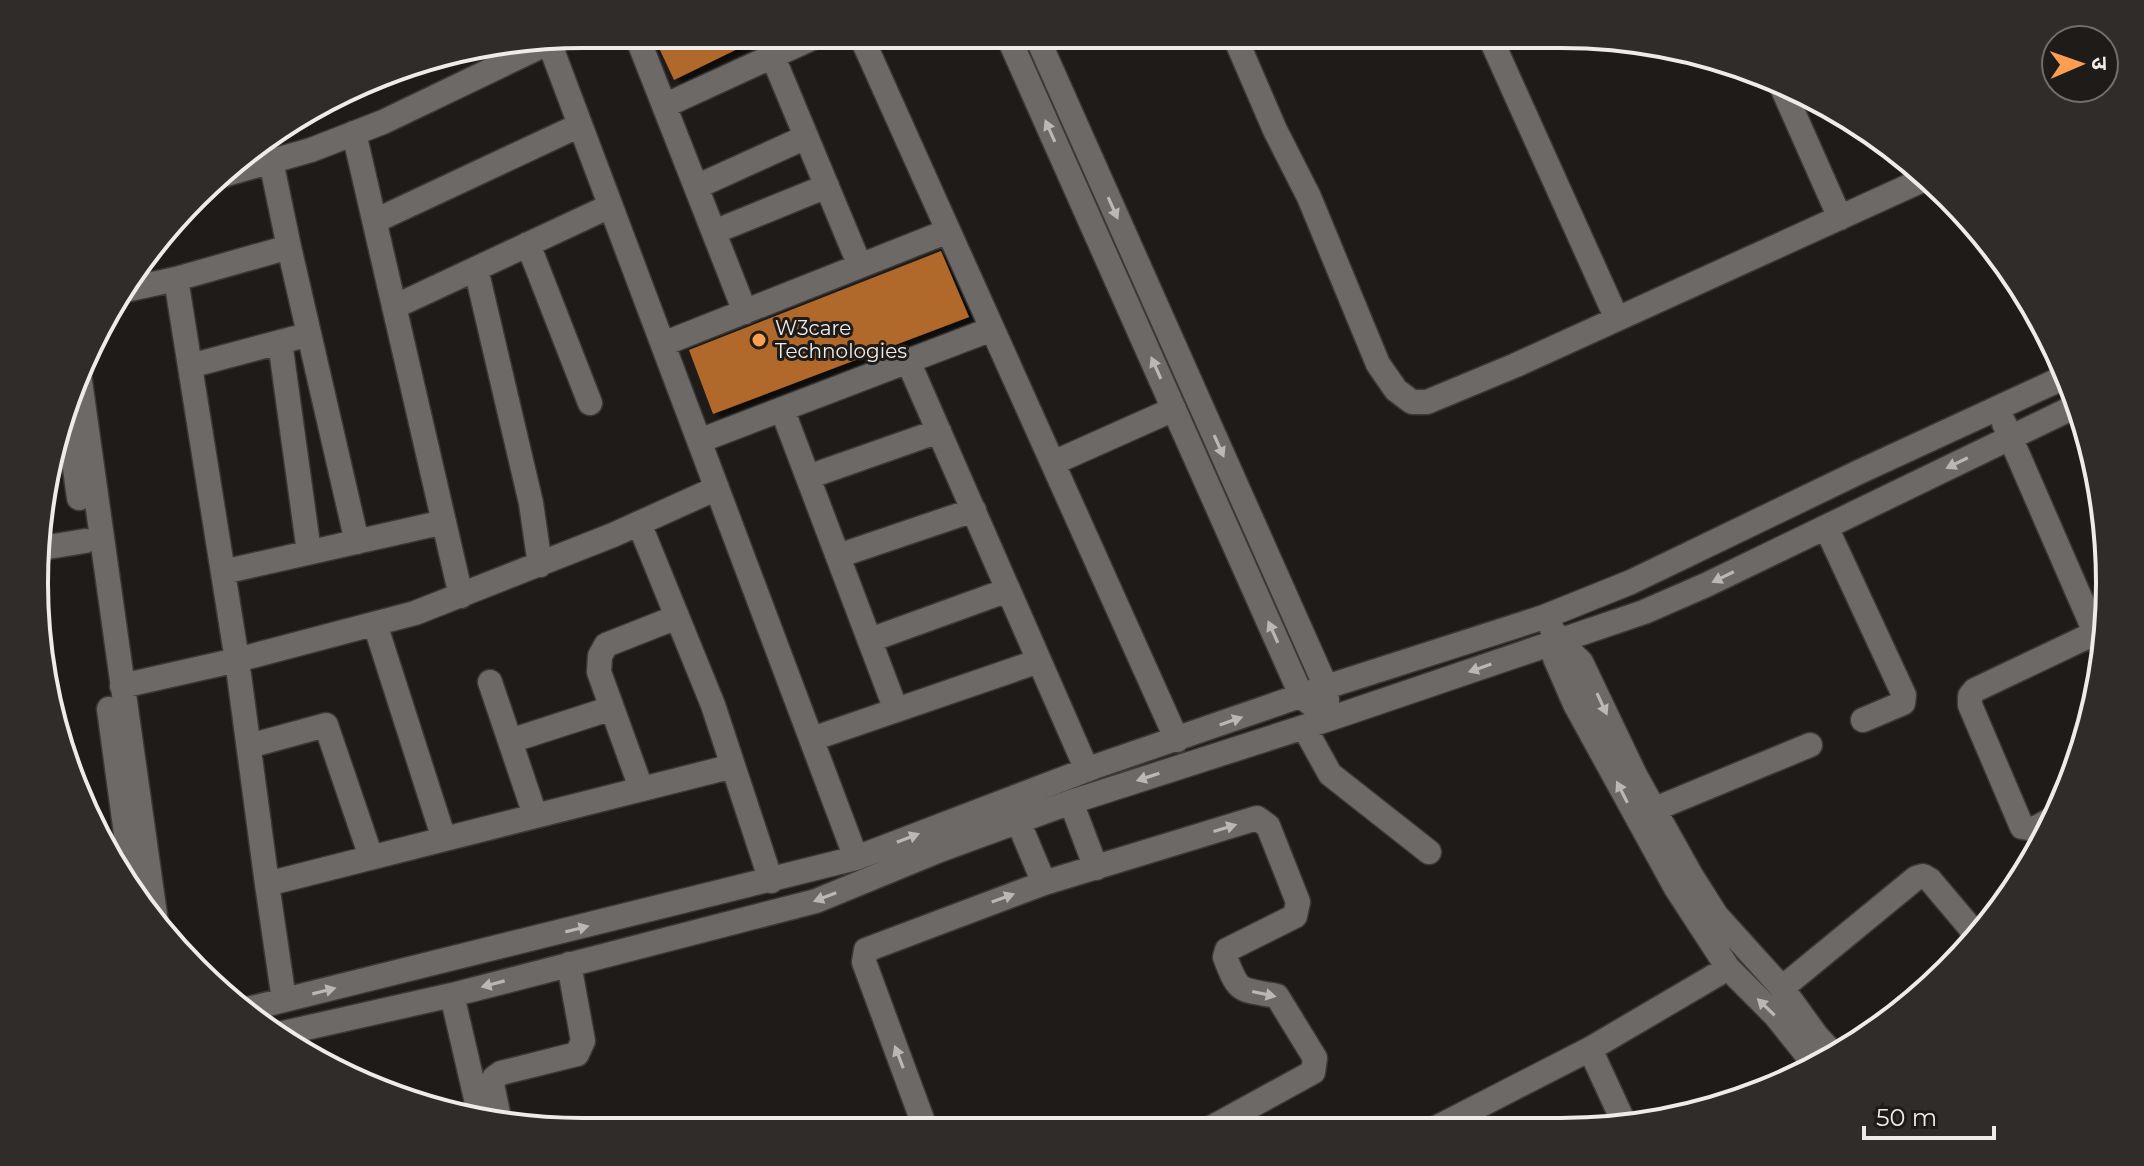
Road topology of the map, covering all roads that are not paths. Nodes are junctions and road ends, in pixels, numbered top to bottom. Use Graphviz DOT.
graph roads {
  1 [pos="641,48"];
  2 [pos="792,48"];
  3 [pos="866,48"];
  4 [pos="1014,48"];
  5 [pos="1042,48"];
  6 [pos="1240,48"];
  7 [pos="1495,48"];
  8 [pos="555,49"];
  9 [pos="529,51"];
  10 [pos="773,57"];
  11 [pos="1787,98"];
  12 [pos="664,106"];
  13 [pos="580,125"];
  14 [pos="354,133"];
  15 [pos="806,137"];
  16 [pos="271,161"];
  17 [pos="245,168"];
  18 [pos="1916,183"];
  19 [pos="827,186"];
  20 [pos="696,187"];
  21 [pos="610,206"];
  22 [pos="1840,218"];
  23 [pos="375,221"];
  24 [pos="948,231"];
  25 [pos="714,232"];
  26 [pos="528,244"];
  27 [pos="289,247"];
  28 [pos="860,266"];
  29 [pos="476,269"];
  30 [pos="176,279"];
  31 [pos="137,287"];
  32 [pos="394,307"];
  33 [pos="745,312"];
  34 [pos="1617,319"];
  35 [pos="992,329"];
  36 [pos="309,335"];
  37 [pos="280,342"];
  38 [pos="663,344"];
  39 [pos="908,361"];
  40 [pos="190,366"];
  41 [pos="2056,381"];
  42 [pos="590,403"];
  43 [pos="1998,408"];
  44 [pos="782,409"];
  45 [pos="1174,409"];
  46 [pos="2068,410"];
  47 [pos="71,429"];
  48 [pos="71,429"];
  49 [pos="939,431"];
  50 [pos="2010,437"];
  51 [pos="699,441"];
  52 [pos="1053,463"];
  53 [pos="808,477"];
  54 [pos="717,488"];
  55 [pos="974,510"];
  56 [pos="444,522"];
  57 [pos="639,523"];
  58 [pos="1826,527"];
  59 [pos="85,541"];
  60 [pos="357,542"];
  61 [pos="49,547"];
  62 [pos="309,552"];
  63 [pos="838,556"];
  64 [pos="540,565"];
  65 [pos="223,572"];
  66 [pos="1008,590"];
  67 [pos="461,596"];
  68 [pos="677,617"];
  69 [pos="1544,617"];
  70 [pos="375,624"];
  71 [pos="2094,630"];
  72 [pos="2093,634"];
  73 [pos="870,640"];
  74 [pos="1559,641"];
  75 [pos="237,660"];
  76 [pos="1039,661"];
  77 [pos="490,682"];
  78 [pos="122,686"];
  79 [pos="1326,687"];
  80 [pos="1302,697"];
  81 [pos="612,708"];
  82 [pos="896,710"];
  83 [pos="1329,719"];
  84 [pos="1863,720"];
  85 [pos="1304,727"];
  86 [pos="812,739"];
  87 [pos="1177,740"];
  88 [pos="510,741"];
  89 [pos="1810,745"];
  90 [pos="249,746"];
  91 [pos="733,766"];
  92 [pos="1087,770"];
  93 [pos="641,788"];
  94 [pos="1071,802"];
  95 [pos="1655,809"];
  96 [pos="535,815"];
  97 [pos="1018,821"];
  98 [pos="2037,827"];
  99 [pos="444,839"];
  100 [pos="1429,852"];
  101 [pos="371,857"];
  102 [pos="856,858"];
  103 [pos="131,868"];
  104 [pos="1096,868"];
  105 [pos="771,881"];
  106 [pos="1044,883"];
  107 [pos="267,884"];
  108 [pos="153,901"];
  109 [pos="1970,927"];
  110 [pos="569,964"];
  111 [pos="1728,968"];
  112 [pos="1782,988"];
  113 [pos="452,995"];
  114 [pos="284,1000"];
  115 [pos="257,1007"];
  116 [pos="291,1031"];
  117 [pos="1827,1047"];
  118 [pos="1590,1049"];
  119 [pos="1809,1057"];
  120 [pos="478,1108"];
  121 [pos="497,1111"];
  122 [pos="1620,1114"];
  123 [pos="922,1118"];
  124 [pos="1229,1118"];
  125 [pos="1473,1118"];
  1 -- 12 [label="street"];
  2 -- 10 [label="street"];
  3 -- 24 [label="street"];
  45 -- 4 [label="street, one-way"];
  5 -- 79 [label="street, one-way"];
  6 -- 34 [label="street"];
  7 -- 34 [label="street"];
  8 -- 13 [label="street"];
  9 -- 14 [label="street"];
  10 -- 12 [label="street"];
  10 -- 15 [label="street"];
  11 -- 22 [label="street"];
  12 -- 20 [label="street"];
  13 -- 21 [label="street"];
  13 -- 23 [label="street"];
  14 -- 16 [label="street"];
  14 -- 23 [label="street"];
  15 -- 19 [label="street"];
  15 -- 20 [label="street"];
  16 -- 17 [label="street"];
  16 -- 27 [label="street"];
  18 -- 22 [label="street"];
  19 -- 25 [label="street"];
  19 -- 28 [label="street"];
  20 -- 25 [label="street"];
  21 -- 26 [label="street"];
  21 -- 38 [label="street"];
  22 -- 34 [label="street"];
  23 -- 32 [label="street"];
  24 -- 28 [label="street"];
  24 -- 35 [label="street"];
  25 -- 33 [label="street"];
  26 -- 29 [label="street"];
  26 -- 42 [label="street"];
  27 -- 30 [label="street"];
  27 -- 36 [label="street"];
  28 -- 33 [label="street"];
  29 -- 32 [label="street"];
  29 -- 64 [label="street"];
  30 -- 31 [label="street"];
  30 -- 40 [label="street"];
  32 -- 56 [label="street"];
  33 -- 38 [label="street"];
  35 -- 39 [label="street"];
  35 -- 52 [label="street"];
  36 -- 37 [label="street"];
  36 -- 60 [label="street"];
  37 -- 40 [label="street"];
  37 -- 62 [label="street"];
  38 -- 51 [label="street"];
  39 -- 44 [label="street"];
  39 -- 49 [label="street"];
  40 -- 65 [label="street"];
  41 -- 43 [label="street"];
  43 -- 50 [label="street"];
  43 -- 69 [label="street"];
  44 -- 51 [label="street"];
  44 -- 53 [label="street"];
  45 -- 52 [label="street"];
  80 -- 45 [label="street, one-way"];
  46 -- 50 [label="street"];
  47 -- 59 [label="street"];
  48 -- 78 [label="street"];
  49 -- 53 [label="street"];
  49 -- 55 [label="street"];
  50 -- 58 [label="street, one-way"];
  50 -- 71 [label="street"];
  51 -- 54 [label="street"];
  52 -- 87 [label="street"];
  53 -- 63 [label="street"];
  54 -- 57 [label="street"];
  54 -- 86 [label="street"];
  55 -- 63 [label="street"];
  55 -- 66 [label="street"];
  56 -- 60 [label="street"];
  56 -- 67 [label="street"];
  57 -- 64 [label="street"];
  57 -- 68 [label="street"];
  58 -- 74 [label="street, one-way"];
  58 -- 84 [label="street"];
  59 -- 61 [label="street"];
  59 -- 103 [label="street"];
  60 -- 62 [label="street"];
  62 -- 65 [label="street"];
  63 -- 73 [label="street"];
  64 -- 67 [label="street"];
  65 -- 75 [label="street"];
  66 -- 73 [label="street"];
  66 -- 76 [label="street"];
  67 -- 70 [label="street"];
  68 -- 81 [label="street"];
  68 -- 91 [label="street"];
  69 -- 74 [label="street"];
  69 -- 79 [label="street"];
  70 -- 75 [label="street"];
  70 -- 99 [label="street"];
  72 -- 98 [label="street"];
  73 -- 82 [label="street"];
  74 -- 83 [label="street, one-way"];
  74 -- 95 [label="street, one-way"];
  111 -- 74 [label="street, one-way"];
  75 -- 78 [label="street"];
  75 -- 90 [label="street"];
  76 -- 82 [label="street"];
  76 -- 92 [label="street"];
  77 -- 88 [label="street"];
  78 -- 108 [label="street"];
  79 -- 80 [label="street"];
  79 -- 83 [label="street"];
  80 -- 83 [label="street"];
  87 -- 80 [label="street, one-way"];
  81 -- 88 [label="street"];
  81 -- 93 [label="street"];
  82 -- 86 [label="street"];
  83 -- 85 [label="street"];
  85 -- 94 [label="street, one-way"];
  85 -- 100 [label="street"];
  86 -- 102 [label="street"];
  87 -- 92 [label="street"];
  88 -- 96 [label="street"];
  89 -- 95 [label="street"];
  90 -- 101 [label="street"];
  90 -- 107 [label="street"];
  91 -- 93 [label="street"];
  91 -- 105 [label="street"];
  102 -- 92 [label="street, one-way"];
  93 -- 96 [label="street"];
  94 -- 97 [label="street"];
  94 -- 104 [label="street"];
  95 -- 112 [label="street"];
  96 -- 99 [label="street"];
  97 -- 106 [label="street"];
  97 -- 110 [label="street, one-way"];
  99 -- 101 [label="street"];
  101 -- 107 [label="street"];
  102 -- 105 [label="street"];
  104 -- 106 [label="street"];
  104 -- 124 [label="street, one-way"];
  114 -- 105 [label="street, one-way"];
  123 -- 106 [label="street, one-way"];
  107 -- 114 [label="street"];
  109 -- 112 [label="street"];
  110 -- 113 [label="street, one-way"];
  110 -- 121 [label="street"];
  111 -- 118 [label="street"];
  119 -- 111 [label="street, one-way"];
  112 -- 117 [label="street"];
  113 -- 116 [label="street"];
  113 -- 120 [label="street"];
  114 -- 115 [label="street"];
  118 -- 122 [label="street"];
  118 -- 125 [label="street"];
}
